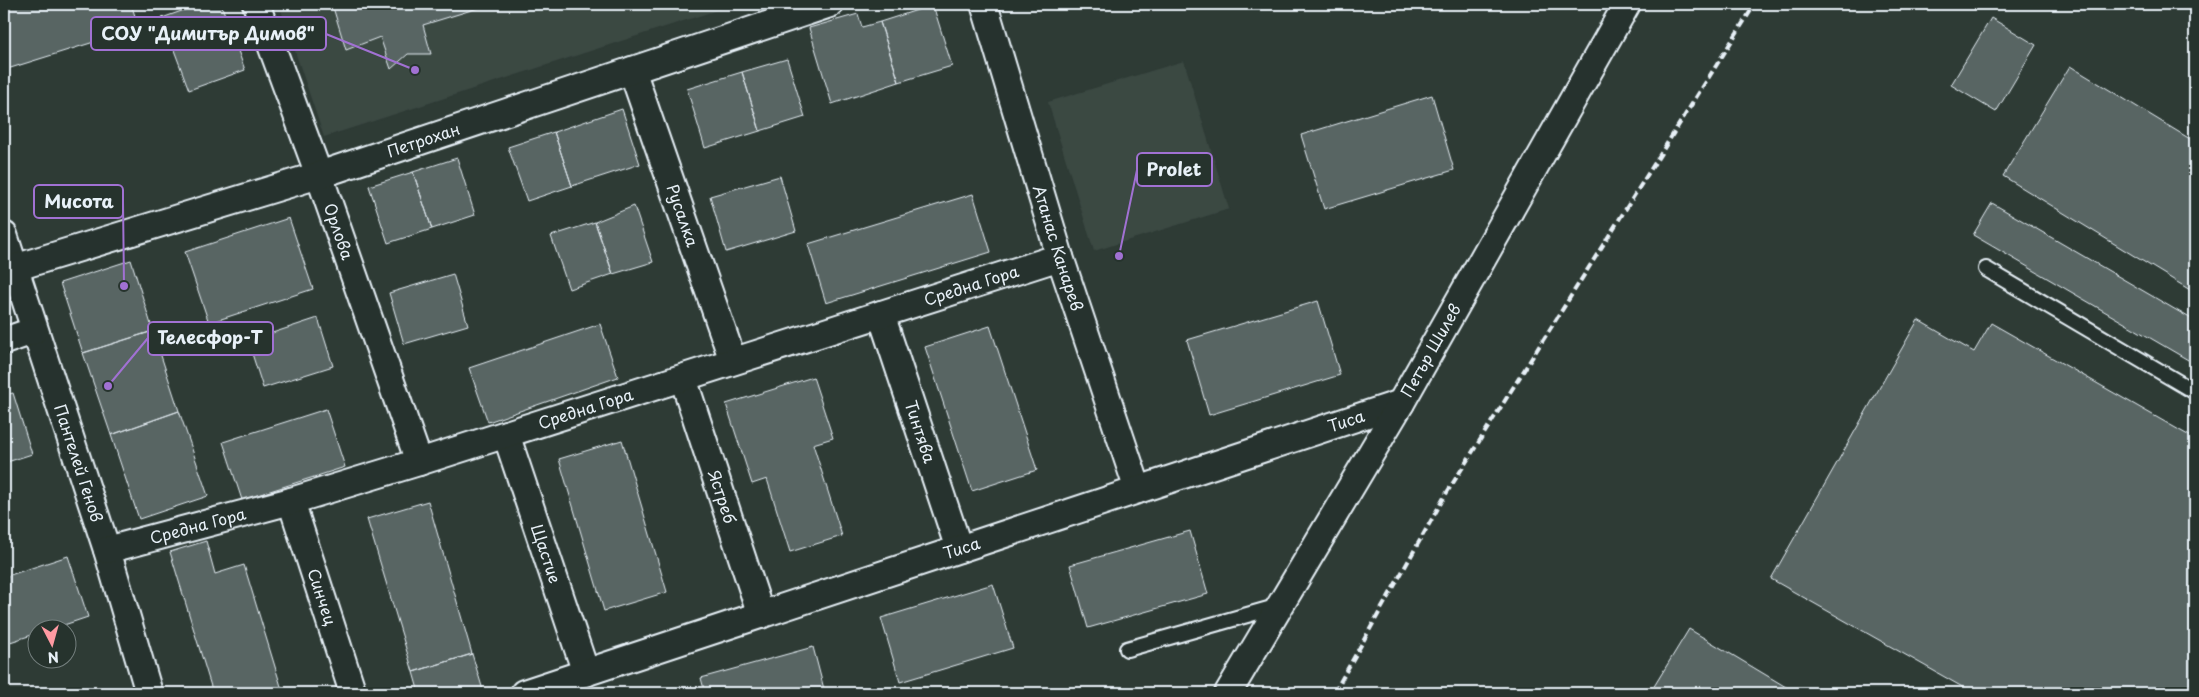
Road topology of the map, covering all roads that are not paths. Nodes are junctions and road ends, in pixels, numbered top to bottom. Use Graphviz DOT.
graph roads {
  1 [pos="256,4"];
  2 [pos="830,4"];
  3 [pos="984,4"];
  4 [pos="1627,4"];
  5 [pos="632,70"];
  6 [pos="319,174"];
  7 [pos="4,235"];
  8 [pos="1060,257"];
  9 [pos="14,268"];
  10 [pos="1986,269"];
  11 [pos="881,314"];
  12 [pos="34,331"];
  13 [pos="4,341"];
  14 [pos="733,361"];
  15 [pos="683,378"];
  16 [pos="2195,392"];
  17 [pos="1401,403"];
  18 [pos="506,434"];
  19 [pos="419,462"];
  20 [pos="1138,490"];
  21 [pos="292,501"];
  22 [pos="959,549"];
  23 [pos="107,550"];
  24 [pos="1280,606"];
  25 [pos="760,615"];
  26 [pos="1127,649"];
  27 [pos="586,673"];
  28 [pos="149,693"];
  29 [pos="354,693"];
  30 [pos="524,693"];
  31 [pos="1228,693"];
  1 -- 6 [label="street, Орлова"];
  2 -- 5 [label="street, Петрохан"];
  3 -- 8 [label="street, Атанас Канарев"];
  4 -- 17 [label="street, Петър Шилев"];
  5 -- 6 [label="street, Петрохан"];
  5 -- 14 [label="street, Русалка"];
  6 -- 9 [label="street, Петрохан"];
  6 -- 19 [label="street, Орлова"];
  7 -- 9 [label="street, Пантелей Генов"];
  8 -- 11 [label="street, Средна Гора"];
  8 -- 20 [label="street, Атанас Канарев"];
  9 -- 12 [label="street, Пантелей Генов"];
  10 -- 16 [label="lane"];
  11 -- 14 [label="street, Средна Гора"];
  11 -- 22 [label="street, Тинтява"];
  12 -- 13 [label="street"];
  12 -- 23 [label="street, Пантелей Генов"];
  14 -- 15 [label="street, Средна Гора"];
  15 -- 18 [label="street, Средна Гора"];
  15 -- 25 [label="street, Ястреб"];
  17 -- 20 [label="street, Тиса"];
  17 -- 24 [label="street, Петър Шилев"];
  18 -- 19 [label="street, Средна Гора"];
  18 -- 27 [label="street, Щастие"];
  19 -- 21 [label="street, Средна Гора"];
  20 -- 22 [label="street, Тиса"];
  21 -- 23 [label="street, Средна Гора"];
  21 -- 29 [label="street, Синчец"];
  22 -- 25 [label="street, Тиса"];
  23 -- 28 [label="street, Пантелей Генов"];
  24 -- 26 [label="lane"];
  24 -- 31 [label="street, Петър Шилев"];
  25 -- 27 [label="street, Тиса"];
  27 -- 30 [label="street, Тиса"];
}
